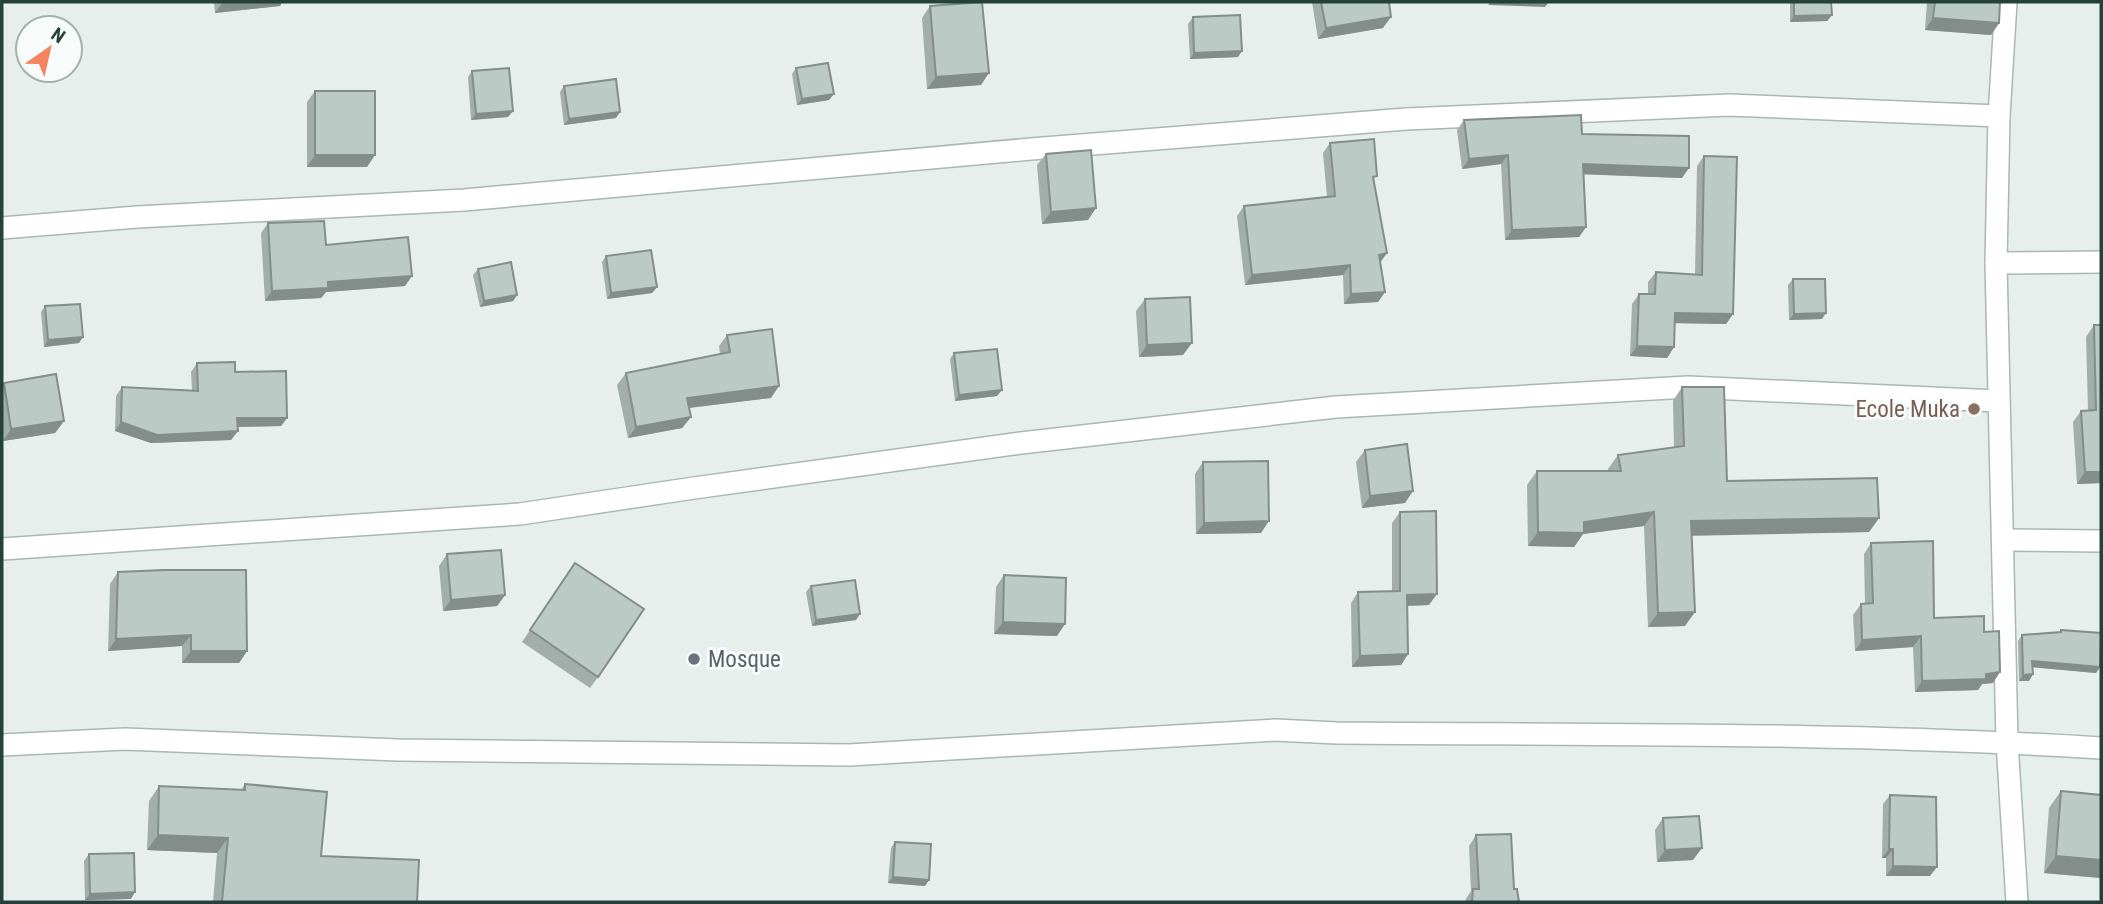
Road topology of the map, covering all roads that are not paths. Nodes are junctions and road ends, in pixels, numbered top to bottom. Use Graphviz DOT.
graph roads {
  1 [pos="2006,2"];
  2 [pos="1999,116"];
  3 [pos="2,228"];
  4 [pos="1996,262"];
  5 [pos="2101,262"];
  6 [pos="1998,401"];
  7 [pos="2003,540"];
  8 [pos="2101,541"];
  9 [pos="2,549"];
  10 [pos="2007,742"];
  11 [pos="2,745"];
  12 [pos="2101,748"];
  13 [pos="2017,902"];
  1 -- 2 [label="street"];
  2 -- 3 [label="street"];
  2 -- 4 [label="street"];
  4 -- 5 [label="street"];
  4 -- 6 [label="street"];
  6 -- 7 [label="street"];
  6 -- 9 [label="street"];
  7 -- 8 [label="street"];
  7 -- 10 [label="street"];
  10 -- 11 [label="street"];
  10 -- 12 [label="street"];
  10 -- 13 [label="street"];
}
